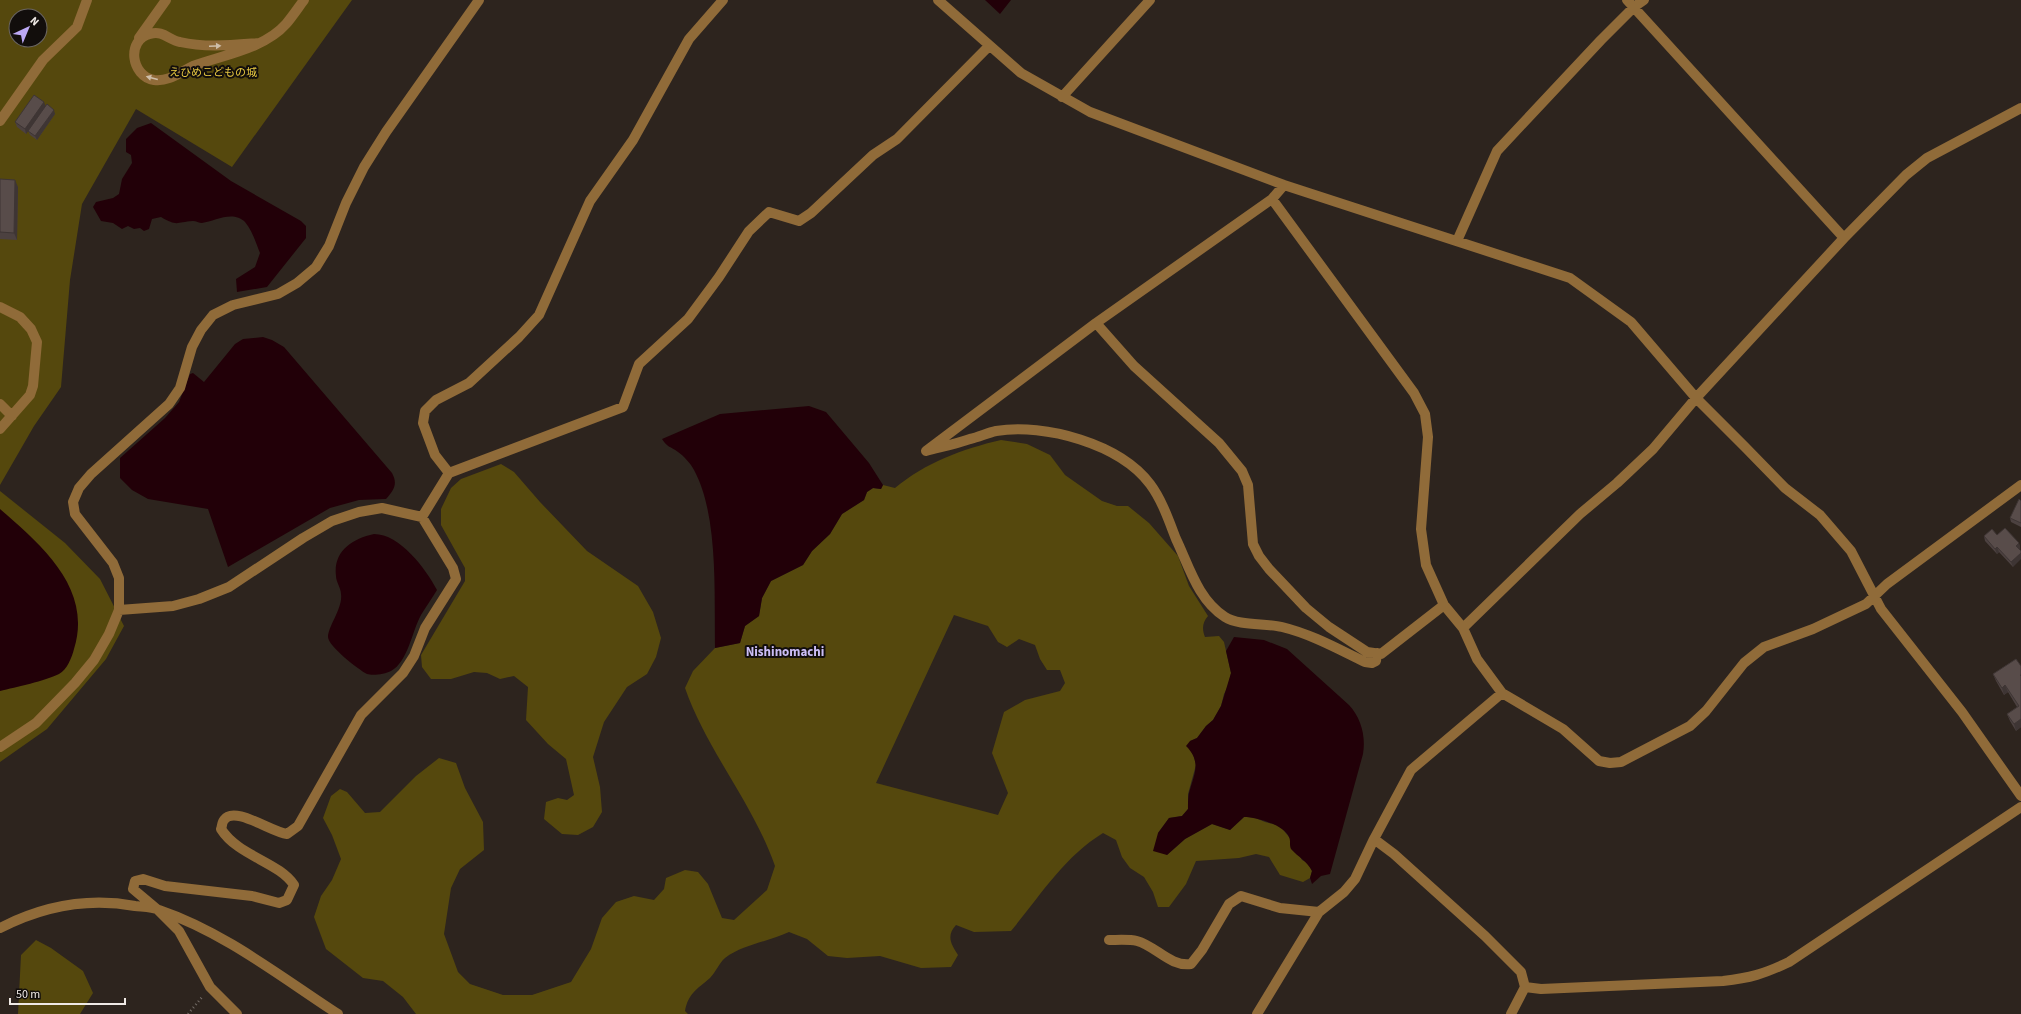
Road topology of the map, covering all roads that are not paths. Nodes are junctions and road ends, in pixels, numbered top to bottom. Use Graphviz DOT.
graph roads {
  1 [pos="87,0"];
  2 [pos="166,0"];
  3 [pos="304,0"];
  4 [pos="479,0"];
  5 [pos="723,0"];
  6 [pos="938,0"];
  7 [pos="1150,0"];
  8 [pos="1644,0"];
  9 [pos="1630,4"];
  10 [pos="137,41"];
  11 [pos="259,43"];
  12 [pos="989,46"];
  13 [pos="1062,97"];
  14 [pos="2021,108"];
  15 [pos="0,120"];
  16 [pos="1284,185"];
  17 [pos="1272,199"];
  18 [pos="1844,238"];
  19 [pos="1457,241"];
  20 [pos="0,307"];
  21 [pos="1096,323"];
  22 [pos="1696,398"];
  23 [pos="0,404"];
  24 [pos="12,416"];
  25 [pos="0,429"];
  26 [pos="448,473"];
  27 [pos="2021,486"];
  28 [pos="422,517"];
  29 [pos="1875,596"];
  30 [pos="1444,605"];
  31 [pos="119,610"];
  32 [pos="1463,628"];
  33 [pos="1377,653"];
  34 [pos="1502,693"];
  35 [pos="0,747"];
  36 [pos="2021,796"];
  37 [pos="2021,807"];
  38 [pos="1374,839"];
  39 [pos="158,910"];
  40 [pos="1319,912"];
  41 [pos="0,928"];
  42 [pos="1109,940"];
  43 [pos="1525,987"];
  44 [pos="237,1014"];
  45 [pos="338,1014"];
  46 [pos="1257,1014"];
  47 [pos="1511,1014"];
  1 -- 15 [label="street"];
  2 -- 10 [label="street"];
  3 -- 11 [label="street"];
  4 -- 31 [label="street"];
  5 -- 26 [label="street"];
  6 -- 12 [label="street"];
  7 -- 13 [label="street"];
  8 -- 9 [label="street"];
  9 -- 18 [label="street"];
  9 -- 19 [label="street"];
  10 -- 11 [label="street, one-way"];
  11 -- 10 [label="street, one-way"];
  12 -- 13 [label="street"];
  12 -- 26 [label="street"];
  13 -- 16 [label="street"];
  14 -- 18 [label="street"];
  16 -- 17 [label="street"];
  16 -- 19 [label="street"];
  17 -- 21 [label="street"];
  17 -- 30 [label="street"];
  18 -- 22 [label="street"];
  19 -- 22 [label="street"];
  20 -- 24 [label="street"];
  21 -- 33 [label="street"];
  21 -- 33 [label="street"];
  22 -- 29 [label="street"];
  22 -- 32 [label="street"];
  23 -- 24 [label="street"];
  24 -- 25 [label="street"];
  26 -- 28 [label="street"];
  27 -- 29 [label="street"];
  28 -- 31 [label="street"];
  28 -- 39 [label="street"];
  29 -- 34 [label="street"];
  29 -- 36 [label="street"];
  30 -- 32 [label="street"];
  30 -- 33 [label="street"];
  31 -- 35 [label="street"];
  32 -- 34 [label="street"];
  34 -- 38 [label="street"];
  37 -- 43 [label="street"];
  38 -- 40 [label="street"];
  38 -- 43 [label="street"];
  39 -- 41 [label="street"];
  39 -- 44 [label="street"];
  39 -- 45 [label="street"];
  40 -- 42 [label="street"];
  40 -- 46 [label="street"];
  43 -- 47 [label="street"];
}
